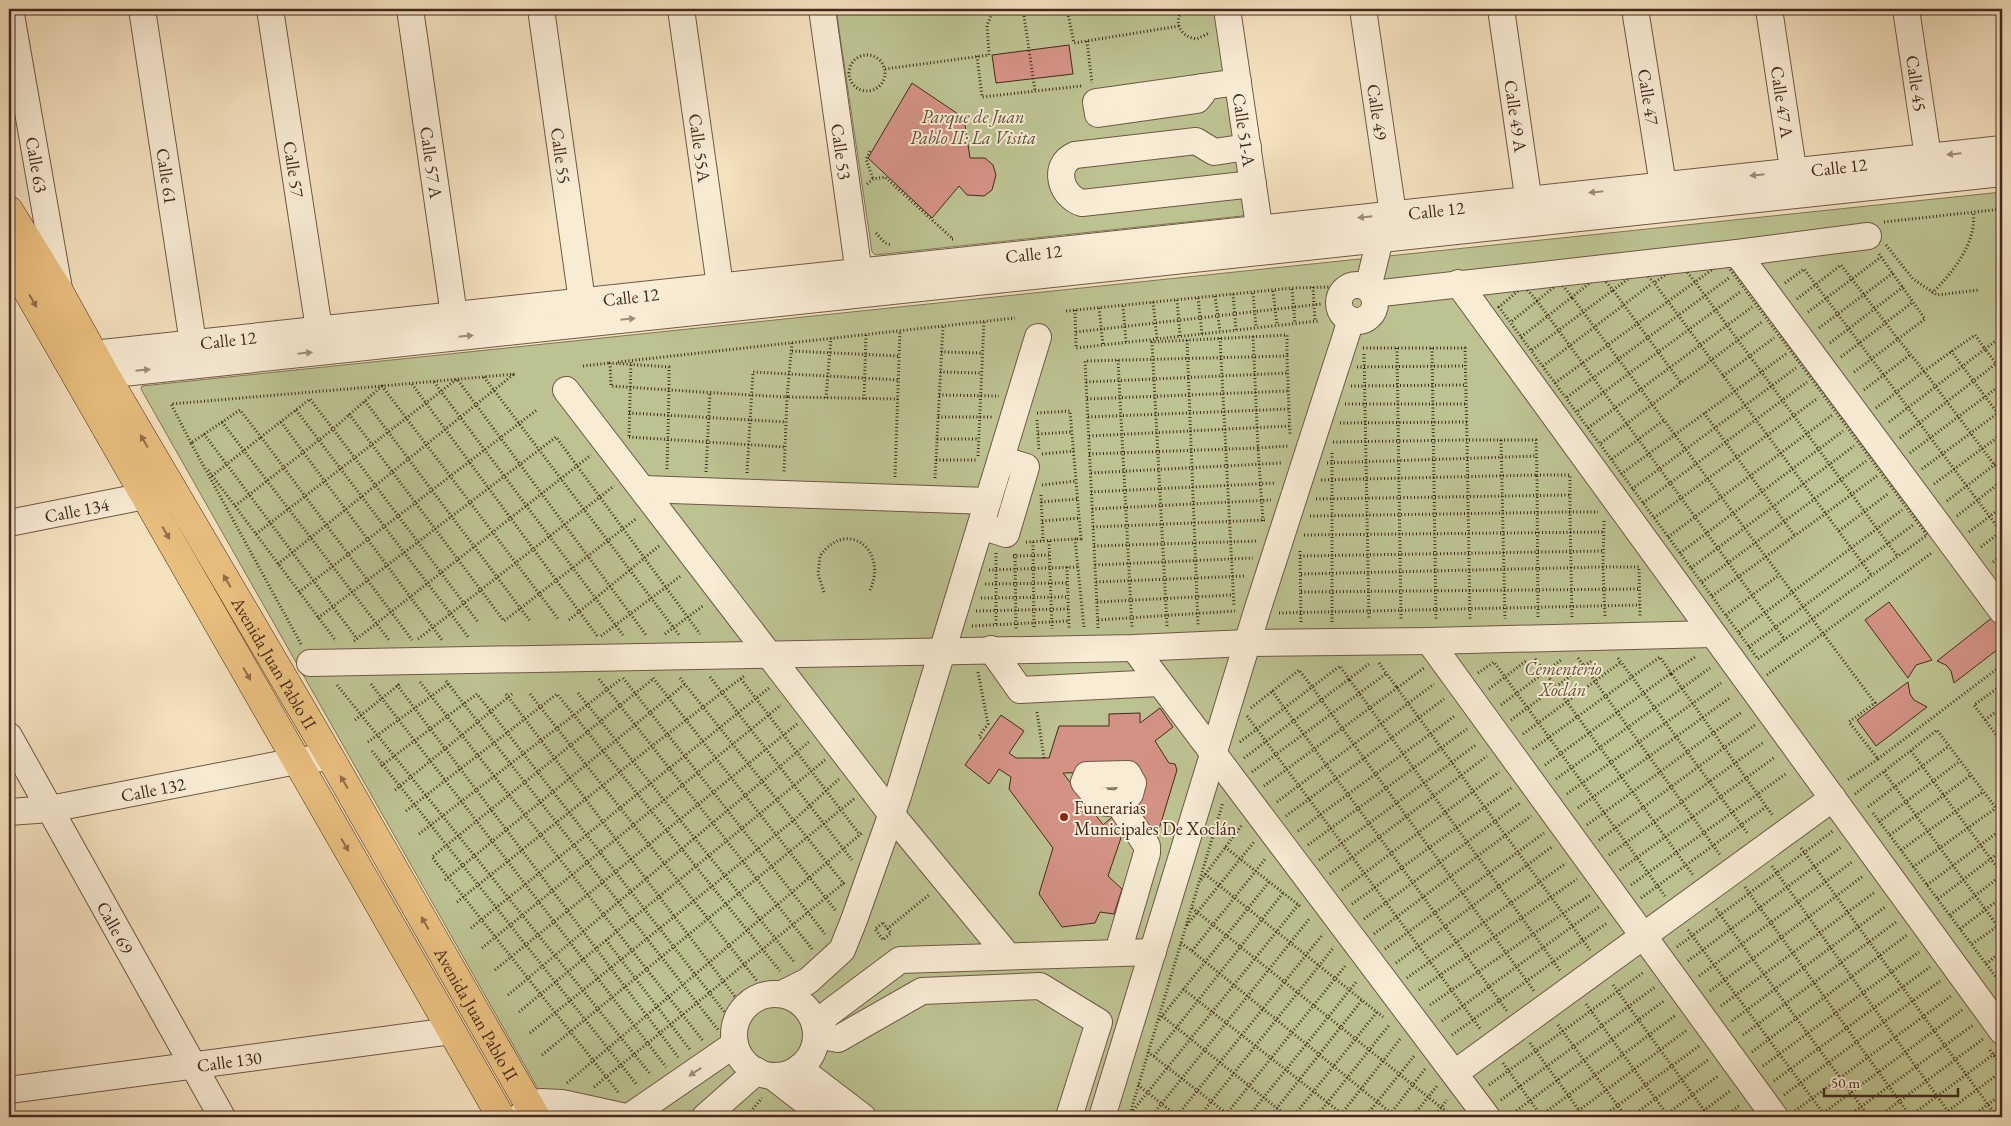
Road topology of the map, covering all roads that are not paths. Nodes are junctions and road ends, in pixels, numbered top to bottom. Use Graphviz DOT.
graph roads {
  1 [pos="10,9"];
  2 [pos="142,9"];
  3 [pos="270,9"];
  4 [pos="410,9"];
  5 [pos="541,9"];
  6 [pos="681,9"];
  7 [pos="822,9"];
  8 [pos="1227,9"];
  9 [pos="1362,9"];
  10 [pos="1501,9"];
  11 [pos="1635,9"];
  12 [pos="1769,9"];
  13 [pos="1906,9"];
  14 [pos="1238,82"];
  15 [pos="1201,87"];
  16 [pos="1248,147"];
  17 [pos="2002,149"];
  18 [pos="1214,152"];
  19 [pos="1928,157"];
  20 [pos="2002,173"];
  21 [pos="1795,183"];
  22 [pos="1253,184"];
  23 [pos="1663,185"];
  24 [pos="1219,188"];
  25 [pos="9,210"];
  26 [pos="1530,211"];
  27 [pos="1393,214"];
  28 [pos="1380,239"];
  29 [pos="1261,240"];
  30 [pos="1350,242"];
  31 [pos="1875,248"];
  32 [pos="9,259"];
  33 [pos="1735,264"];
  34 [pos="861,283"];
  35 [pos="1458,283"];
  36 [pos="720,286"];
  37 [pos="1355,289"];
  38 [pos="59,291"];
  39 [pos="582,301"];
  40 [pos="454,315"];
  41 [pos="540,317"];
  42 [pos="319,329"];
  43 [pos="1038,337"];
  44 [pos="193,343"];
  45 [pos="100,364"];
  46 [pos="71,368"];
  47 [pos="566,390"];
  48 [pos="989,460"];
  49 [pos="643,489"];
  50 [pos="145,496"];
  51 [pos="988,501"];
  52 [pos="9,524"];
  53 [pos="980,526"];
  54 [pos="2002,611"];
  55 [pos="1432,634"];
  56 [pos="1713,634"];
  57 [pos="1133,642"];
  58 [pos="1247,643"];
  59 [pos="943,650"];
  60 [pos="988,650"];
  61 [pos="769,656"];
  62 [pos="308,657"];
  63 [pos="1158,683"];
  64 [pos="9,736"];
  65 [pos="1229,754"];
  66 [pos="330,757"];
  67 [pos="296,760"];
  68 [pos="1831,796"];
  69 [pos="1119,804"];
  70 [pos="50,809"];
  71 [pos="9,812"];
  72 [pos="892,815"];
  73 [pos="1643,938"];
  74 [pos="1118,952"];
  75 [pos="1153,952"];
  76 [pos="1008,956"];
  77 [pos="784,987"];
  78 [pos="1099,1022"];
  79 [pos="451,1031"];
  80 [pos="816,1031"];
  81 [pos="1128,1033"];
  82 [pos="1993,1033"];
  83 [pos="727,1038"];
  84 [pos="193,1065"];
  85 [pos="799,1068"];
  86 [pos="765,1080"];
  87 [pos="1450,1082"];
  88 [pos="9,1090"];
  89 [pos="1783,1109"];
  90 [pos="625,1110"];
  91 [pos="1492,1110"];
  92 [pos="528,1114"];
  93 [pos="222,1117"];
  94 [pos="501,1117"];
  95 [pos="705,1117"];
  96 [pos="825,1117"];
  97 [pos="864,1117"];
  98 [pos="1068,1117"];
  99 [pos="1102,1117"];
  1 -- 38 [label="street, Calle 63"];
  2 -- 44 [label="street, Calle 61"];
  3 -- 42 [label="street, Calle 57"];
  4 -- 40 [label="street, Calle 57 A"];
  5 -- 39 [label="street, Calle 55"];
  6 -- 36 [label="street, Calle 55A"];
  7 -- 34 [label="street, Calle 53"];
  8 -- 14 [label="street, Calle 51-A"];
  9 -- 27 [label="street, Calle 49"];
  10 -- 26 [label="street, Calle 49 A"];
  11 -- 23 [label="street, Calle 47"];
  12 -- 21 [label="street, Calle 47 A"];
  13 -- 19 [label="street, Calle 45"];
  14 -- 15 [label="street"];
  14 -- 16 [label="street, Calle 51-A"];
  16 -- 18 [label="street"];
  16 -- 22 [label="street, Calle 51-A"];
  17 -- 19 [label="street, Calle 12, one-way"];
  18 -- 24 [label="street"];
  18 -- 24 [label="street"];
  19 -- 21 [label="street, Calle 12"];
  20 -- 21 [label="street, Calle 12"];
  21 -- 23 [label="street, Calle 12, one-way"];
  21 -- 26 [label="street, Calle 12"];
  22 -- 24 [label="street"];
  22 -- 29 [label="street, Calle 51-A"];
  23 -- 26 [label="street, Calle 12, one-way"];
  25 -- 38 [label="main road, Avenida Juan Pablo II"];
  26 -- 27 [label="street, Calle 12"];
  26 -- 28 [label="street, Calle 12"];
  27 -- 29 [label="street, Calle 12, one-way"];
  28 -- 30 [label="street, Calle 12"];
  28 -- 37 [label="street"];
  29 -- 30 [label="street, Calle 12"];
  29 -- 34 [label="street, Calle 12"];
  30 -- 37 [label="street"];
  31 -- 33 [label="street"];
  32 -- 46 [label="main road, Avenida Juan Pablo II, one-way"];
  33 -- 35 [label="street"];
  33 -- 54 [label="street"];
  34 -- 36 [label="street, Calle 12"];
  41 -- 34 [label="street, Calle 12, one-way"];
  35 -- 37 [label="street"];
  35 -- 56 [label="street"];
  36 -- 39 [label="street, Calle 12"];
  37 -- 58 [label="street"];
  38 -- 45 [label="main road, Avenida Juan Pablo II"];
  39 -- 41 [label="street, Calle 12"];
  40 -- 41 [label="street, Calle 12"];
  40 -- 42 [label="street, Calle 12"];
  45 -- 41 [label="street, Calle 12, one-way"];
  42 -- 44 [label="street, Calle 12"];
  43 -- 48 [label="street"];
  44 -- 45 [label="street, Calle 12"];
  45 -- 46 [label="street, Calle 12"];
  66 -- 45 [label="main road, Avenida Juan Pablo II, one-way"];
  46 -- 50 [label="main road, Avenida Juan Pablo II"];
  47 -- 49 [label="street"];
  48 -- 51 [label="street"];
  48 -- 53 [label="street"];
  49 -- 51 [label="street"];
  49 -- 61 [label="street"];
  50 -- 52 [label="street, Calle 134"];
  50 -- 67 [label="main road, Avenida Juan Pablo II, one-way"];
  51 -- 53 [label="street"];
  53 -- 59 [label="street"];
  55 -- 56 [label="street"];
  55 -- 58 [label="street"];
  55 -- 73 [label="street"];
  56 -- 68 [label="street"];
  57 -- 58 [label="street"];
  57 -- 60 [label="street"];
  57 -- 63 [label="street"];
  58 -- 65 [label="street"];
  59 -- 60 [label="street"];
  59 -- 61 [label="street"];
  59 -- 72 [label="street"];
  60 -- 63 [label="street"];
  61 -- 62 [label="street"];
  61 -- 72 [label="street"];
  63 -- 65 [label="street"];
  64 -- 70 [label="street, Calle 69"];
  65 -- 75 [label="street"];
  65 -- 87 [label="street"];
  66 -- 67 [label="street, Calle 132"];
  92 -- 66 [label="main road, Avenida Juan Pablo II, one-way"];
  67 -- 70 [label="street, Calle 132"];
  67 -- 79 [label="main road, Avenida Juan Pablo II, one-way"];
  68 -- 73 [label="street"];
  68 -- 82 [label="street"];
  69 -- 74 [label="street"];
  70 -- 71 [label="street, Calle 132"];
  70 -- 84 [label="street, Calle 69"];
  72 -- 76 [label="street"];
  72 -- 77 [label="street"];
  73 -- 87 [label="street"];
  73 -- 89 [label="street"];
  74 -- 75 [label="street"];
  74 -- 76 [label="street"];
  75 -- 81 [label="street"];
  76 -- 80 [label="street"];
  77 -- 80 [label="street"];
  77 -- 83 [label="street"];
  78 -- 80 [label="street"];
  78 -- 81 [label="street"];
  78 -- 98 [label="street"];
  79 -- 84 [label="street, Calle 130"];
  79 -- 94 [label="main road, Avenida Juan Pablo II"];
  80 -- 85 [label="street"];
  81 -- 99 [label="street"];
  83 -- 86 [label="street"];
  83 -- 90 [label="street, one-way"];
  84 -- 88 [label="street, Calle 130"];
  84 -- 93 [label="street, Calle 69"];
  85 -- 86 [label="street"];
  85 -- 97 [label="street"];
  86 -- 95 [label="street"];
  86 -- 96 [label="street"];
  87 -- 91 [label="street"];
  90 -- 92 [label="street"];
}
